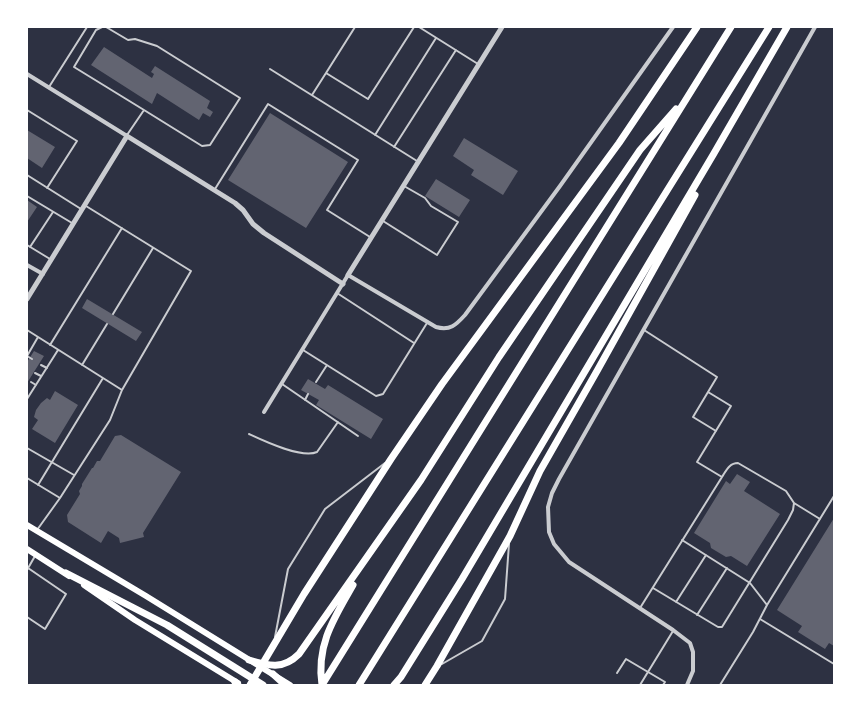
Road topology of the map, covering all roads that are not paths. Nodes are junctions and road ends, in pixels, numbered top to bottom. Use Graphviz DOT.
graph roads {
  1 [pos="87,27"];
  2 [pos="102,27"];
  3 [pos="106,27"];
  4 [pos="355,27"];
  5 [pos="414,27"];
  6 [pos="419,27"];
  7 [pos="502,27"];
  8 [pos="673,27"];
  9 [pos="698,27"];
  10 [pos="731,27"];
  11 [pos="769,27"];
  12 [pos="787,27"];
  13 [pos="815,27"];
  14 [pos="436,38"];
  15 [pos="456,50"];
  16 [pos="479,64"];
  17 [pos="270,69"];
  18 [pos="326,73"];
  19 [pos="27,74"];
  20 [pos="48,87"];
  21 [pos="688,95"];
  22 [pos="312,96"];
  23 [pos="27,110"];
  24 [pos="144,110"];
  25 [pos="374,135"];
  26 [pos="127,136"];
  27 [pos="394,147"];
  28 [pos="713,155"];
  29 [pos="418,162"];
  30 [pos="27,175"];
  31 [pos="403,186"];
  32 [pos="47,188"];
  33 [pos="214,190"];
  34 [pos="27,196"];
  35 [pos="83,207"];
  36 [pos="53,212"];
  37 [pos="382,221"];
  38 [pos="73,224"];
  39 [pos="122,228"];
  40 [pos="372,238"];
  41 [pos="27,245"];
  42 [pos="30,247"];
  43 [pos="153,248"];
  44 [pos="52,260"];
  45 [pos="27,265"];
  46 [pos="43,274"];
  47 [pos="348,275"];
  48 [pos="343,284"];
  49 [pos="337,292"];
  50 [pos="27,299"];
  51 [pos="113,314"];
  52 [pos="427,323"];
  53 [pos="107,324"];
  54 [pos="27,330"];
  55 [pos="643,330"];
  56 [pos="38,338"];
  57 [pos="414,343"];
  58 [pos="50,345"];
  59 [pos="302,349"];
  60 [pos="58,350"];
  61 [pos="27,356"];
  62 [pos="32,359"];
  63 [pos="41,365"];
  64 [pos="82,365"];
  65 [pos="327,365"];
  66 [pos="47,368"];
  67 [pos="35,373"];
  68 [pos="41,376"];
  69 [pos="103,378"];
  70 [pos="31,382"];
  71 [pos="316,382"];
  72 [pos="281,383"];
  73 [pos="36,385"];
  74 [pos="122,390"];
  75 [pos="27,392"];
  76 [pos="708,392"];
  77 [pos="30,394"];
  78 [pos="308,394"];
  79 [pos="27,399"];
  80 [pos="305,400"];
  81 [pos="264,412"];
  82 [pos="338,422"];
  83 [pos="716,431"];
  84 [pos="249,434"];
  85 [pos="358,436"];
  86 [pos="27,448"];
  87 [pos="391,459"];
  88 [pos="52,462"];
  89 [pos="74,475"];
  90 [pos="722,477"];
  91 [pos="27,478"];
  92 [pos="38,485"];
  93 [pos="834,496"];
  94 [pos="60,498"];
  95 [pos="794,503"];
  96 [pos="820,518"];
  97 [pos="27,525"];
  98 [pos="36,531"];
  99 [pos="510,536"];
  100 [pos="682,540"];
  101 [pos="27,549"];
  102 [pos="36,555"];
  103 [pos="369,555"];
  104 [pos="706,555"];
  105 [pos="727,568"];
  106 [pos="27,569"];
  107 [pos="66,574"];
  108 [pos="750,583"];
  109 [pos="653,588"];
  110 [pos="676,602"];
  111 [pos="767,605"];
  112 [pos="640,609"];
  113 [pos="698,615"];
  114 [pos="27,617"];
  115 [pos="760,619"];
  116 [pos="673,630"];
  117 [pos="274,644"];
  118 [pos="249,660"];
  119 [pos="834,664"];
  120 [pos="437,666"];
  121 [pos="648,672"];
  122 [pos="617,673"];
  123 [pos="273,674"];
  124 [pos="401,677"];
  125 [pos="238,684"];
  126 [pos="250,685"];
  127 [pos="263,685"];
  128 [pos="285,685"];
  129 [pos="290,685"];
  130 [pos="322,685"];
  131 [pos="359,685"];
  132 [pos="394,685"];
  133 [pos="397,685"];
  134 [pos="425,685"];
  135 [pos="640,685"];
  136 [pos="663,685"];
  137 [pos="687,685"];
  138 [pos="720,685"];
  1 -- 20 [label="lane"];
  2 -- 24 [label="lane"];
  3 -- 24 [label="lane"];
  4 -- 18 [label="lane"];
  5 -- 18 [label="lane"];
  6 -- 14 [label="lane"];
  7 -- 16 [label="street"];
  8 -- 52 [label="street"];
  9 -- 87 [label="highway"];
  10 -- 21 [label="highway"];
  11 -- 131 [label="highway"];
  12 -- 28 [label="highway"];
  13 -- 55 [label="street"];
  14 -- 15 [label="lane"];
  14 -- 25 [label="lane"];
  15 -- 16 [label="lane"];
  15 -- 27 [label="lane"];
  16 -- 29 [label="street"];
  17 -- 22 [label="lane"];
  18 -- 22 [label="lane"];
  19 -- 20 [label="street"];
  20 -- 26 [label="street"];
  21 -- 103 [label="highway"];
  21 -- 130 [label="highway"];
  22 -- 25 [label="lane"];
  23 -- 32 [label="lane"];
  24 -- 26 [label="lane"];
  25 -- 27 [label="lane"];
  26 -- 33 [label="street"];
  26 -- 35 [label="street"];
  27 -- 29 [label="lane"];
  28 -- 99 [label="highway"];
  28 -- 124 [label="highway"];
  29 -- 31 [label="street"];
  30 -- 32 [label="lane"];
  31 -- 37 [label="street"];
  31 -- 37 [label="lane"];
  32 -- 35 [label="lane"];
  33 -- 40 [label="lane"];
  33 -- 48 [label="street"];
  34 -- 36 [label="lane"];
  35 -- 38 [label="street"];
  35 -- 39 [label="lane"];
  36 -- 38 [label="lane"];
  36 -- 42 [label="lane"];
  37 -- 40 [label="street"];
  38 -- 44 [label="street"];
  39 -- 43 [label="lane"];
  39 -- 58 [label="lane"];
  40 -- 47 [label="street"];
  41 -- 42 [label="lane"];
  42 -- 44 [label="lane"];
  43 -- 51 [label="lane"];
  43 -- 74 [label="lane"];
  44 -- 46 [label="street"];
  45 -- 46 [label="street"];
  46 -- 50 [label="street"];
  47 -- 48 [label="street"];
  47 -- 52 [label="street"];
  48 -- 49 [label="street"];
  49 -- 57 [label="lane"];
  49 -- 59 [label="street"];
  52 -- 57 [label="lane"];
  53 -- 64 [label="lane"];
  54 -- 56 [label="lane"];
  55 -- 76 [label="lane"];
  55 -- 112 [label="street"];
  56 -- 58 [label="lane"];
  56 -- 61 [label="lane"];
  57 -- 65 [label="lane"];
  58 -- 60 [label="lane"];
  59 -- 65 [label="lane"];
  59 -- 72 [label="street"];
  60 -- 64 [label="lane"];
  60 -- 66 [label="lane"];
  61 -- 62 [label="lane"];
  63 -- 66 [label="lane"];
  64 -- 69 [label="lane"];
  65 -- 71 [label="lane"];
  66 -- 68 [label="lane"];
  67 -- 68 [label="lane"];
  68 -- 73 [label="lane"];
  69 -- 74 [label="lane"];
  69 -- 88 [label="lane"];
  70 -- 73 [label="lane"];
  72 -- 80 [label="lane"];
  72 -- 81 [label="street"];
  73 -- 77 [label="lane"];
  74 -- 89 [label="lane"];
  75 -- 77 [label="lane"];
  76 -- 83 [label="lane"];
  76 -- 83 [label="lane"];
  77 -- 79 [label="lane"];
  78 -- 80 [label="lane"];
  80 -- 82 [label="lane"];
  82 -- 84 [label="lane"];
  82 -- 85 [label="lane"];
  83 -- 90 [label="lane"];
  86 -- 88 [label="lane"];
  87 -- 117 [label="highway"];
  87 -- 117 [label="lane"];
  88 -- 89 [label="lane"];
  88 -- 92 [label="lane"];
  89 -- 94 [label="lane"];
  90 -- 95 [label="lane"];
  90 -- 100 [label="lane"];
  91 -- 92 [label="lane"];
  92 -- 94 [label="lane"];
  93 -- 96 [label="lane"];
  94 -- 98 [label="lane"];
  95 -- 96 [label="lane"];
  95 -- 108 [label="lane"];
  96 -- 111 [label="lane"];
  97 -- 98 [label="main road"];
  98 -- 118 [label="main road"];
  99 -- 120 [label="highway"];
  99 -- 120 [label="lane"];
  100 -- 104 [label="lane"];
  100 -- 109 [label="lane"];
  101 -- 102 [label="main road"];
  102 -- 106 [label="lane"];
  102 -- 107 [label="main road"];
  103 -- 118 [label="highway"];
  103 -- 130 [label="highway"];
  104 -- 105 [label="lane"];
  104 -- 110 [label="lane"];
  105 -- 108 [label="lane"];
  105 -- 113 [label="lane"];
  106 -- 114 [label="lane"];
  107 -- 125 [label="main road"];
  107 -- 127 [label="highway"];
  108 -- 111 [label="lane"];
  108 -- 113 [label="lane"];
  109 -- 110 [label="lane"];
  109 -- 112 [label="lane"];
  110 -- 113 [label="lane"];
  111 -- 115 [label="lane"];
  112 -- 116 [label="street"];
  115 -- 119 [label="lane"];
  115 -- 138 [label="lane"];
  116 -- 121 [label="lane"];
  116 -- 137 [label="street"];
  117 -- 126 [label="highway"];
  118 -- 123 [label="main road"];
  120 -- 134 [label="highway"];
  121 -- 122 [label="lane"];
  121 -- 135 [label="lane"];
  121 -- 136 [label="lane"];
  123 -- 128 [label="highway"];
  123 -- 129 [label="main road"];
  124 -- 132 [label="highway"];
  124 -- 133 [label="highway"];
}
